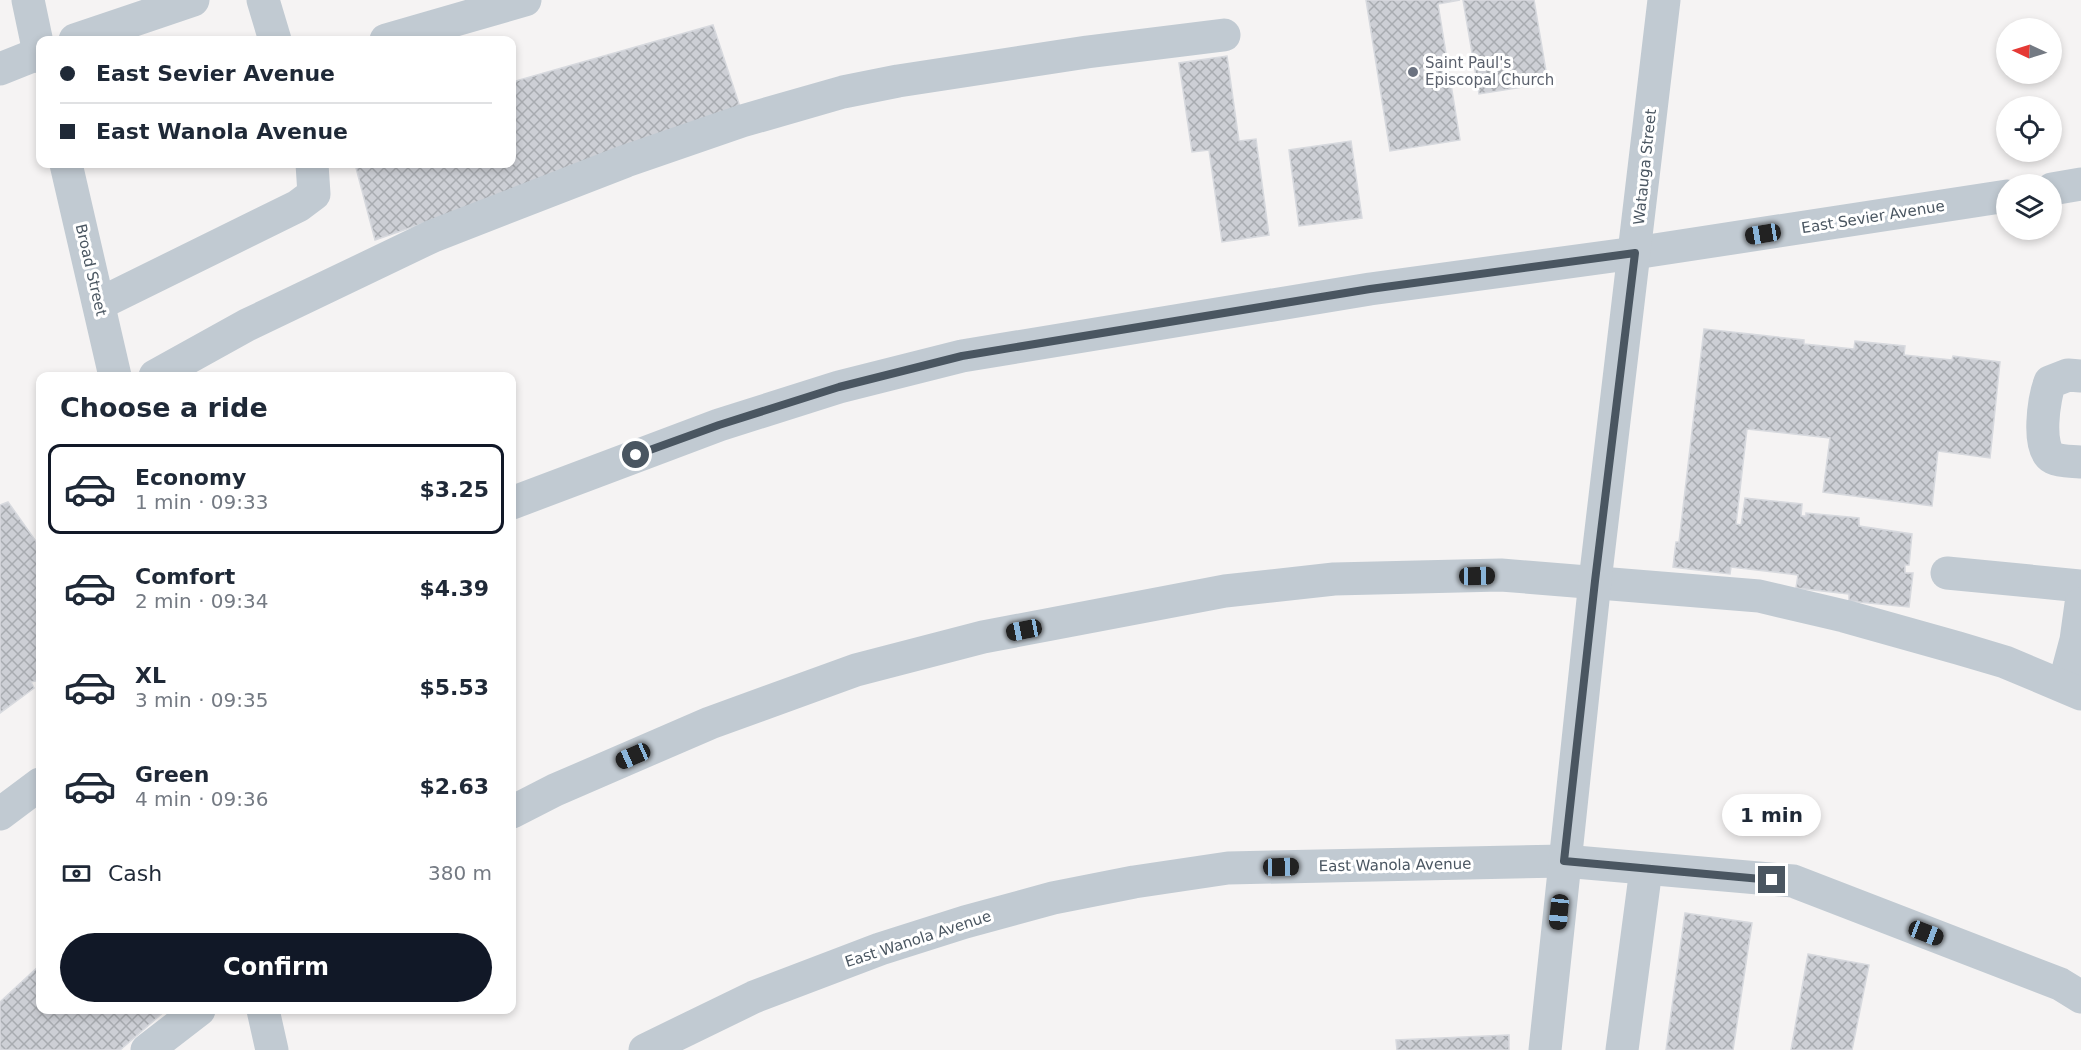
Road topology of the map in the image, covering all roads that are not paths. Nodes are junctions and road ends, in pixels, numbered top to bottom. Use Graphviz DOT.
graph roads {
  1 [pos="28,0"];
  2 [pos="193,0"];
  3 [pos="263,0"];
  4 [pos="525,0"];
  5 [pos="1664,0"];
  6 [pos="122,11"];
  7 [pos="1224,35"];
  8 [pos="81,36"];
  9 [pos="274,36"];
  10 [pos="400,36"];
  11 [pos="36,37"];
  12 [pos="36,56"];
  13 [pos="0,69"];
  14 [pos="67,168"];
  15 [pos="312,168"];
  16 [pos="2081,184"];
  17 [pos="2062,187"];
  18 [pos="1996,198"];
  19 [pos="1635,253"];
  20 [pos="99,304"];
  21 [pos="114,372"];
  22 [pos="162,372"];
  23 [pos="2081,376"];
  24 [pos="2081,462"];
  25 [pos="516,501"];
  26 [pos="1947,573"];
  27 [pos="1595,581"];
  28 [pos="2081,586"];
  29 [pos="2081,604"];
  30 [pos="2073,689"];
  31 [pos="36,787"];
  32 [pos="516,810"];
  33 [pos="0,814"];
  34 [pos="1564,861"];
  35 [pos="1646,869"];
  36 [pos="2081,997"];
  37 [pos="194,1014"];
  38 [pos="264,1014"];
  39 [pos="147,1050"];
  40 [pos="272,1050"];
  41 [pos="645,1050"];
  42 [pos="1545,1050"];
  43 [pos="1622,1050"];
  1 -- 11 [label="street"];
  2 -- 6 [label="street"];
  3 -- 9 [label="street"];
  4 -- 10 [label="street"];
  5 -- 19 [label="street, Watauga Street"];
  6 -- 8 [label="street"];
  7 -- 22 [label="street"];
  12 -- 13 [label="street"];
  14 -- 20 [label="street, Broad Street"];
  15 -- 20 [label="street"];
  16 -- 17 [label="street"];
  18 -- 19 [label="street, East Sevier Avenue"];
  19 -- 25 [label="street, East Sevier Avenue"];
  19 -- 27 [label="street, Watauga Street"];
  20 -- 21 [label="street, Broad Street"];
  23 -- 24 [label="street"];
  26 -- 28 [label="street"];
  27 -- 30 [label="street"];
  27 -- 32 [label="street"];
  27 -- 34 [label="street, Watauga Street"];
  29 -- 30 [label="street"];
  31 -- 33 [label="street"];
  34 -- 35 [label="street, East Wanola Avenue"];
  34 -- 41 [label="street, East Wanola Avenue"];
  34 -- 42 [label="street, Watauga Street"];
  35 -- 36 [label="street, East Wanola Avenue"];
  35 -- 43 [label="street"];
  37 -- 39 [label="street"];
  38 -- 40 [label="street"];
}
